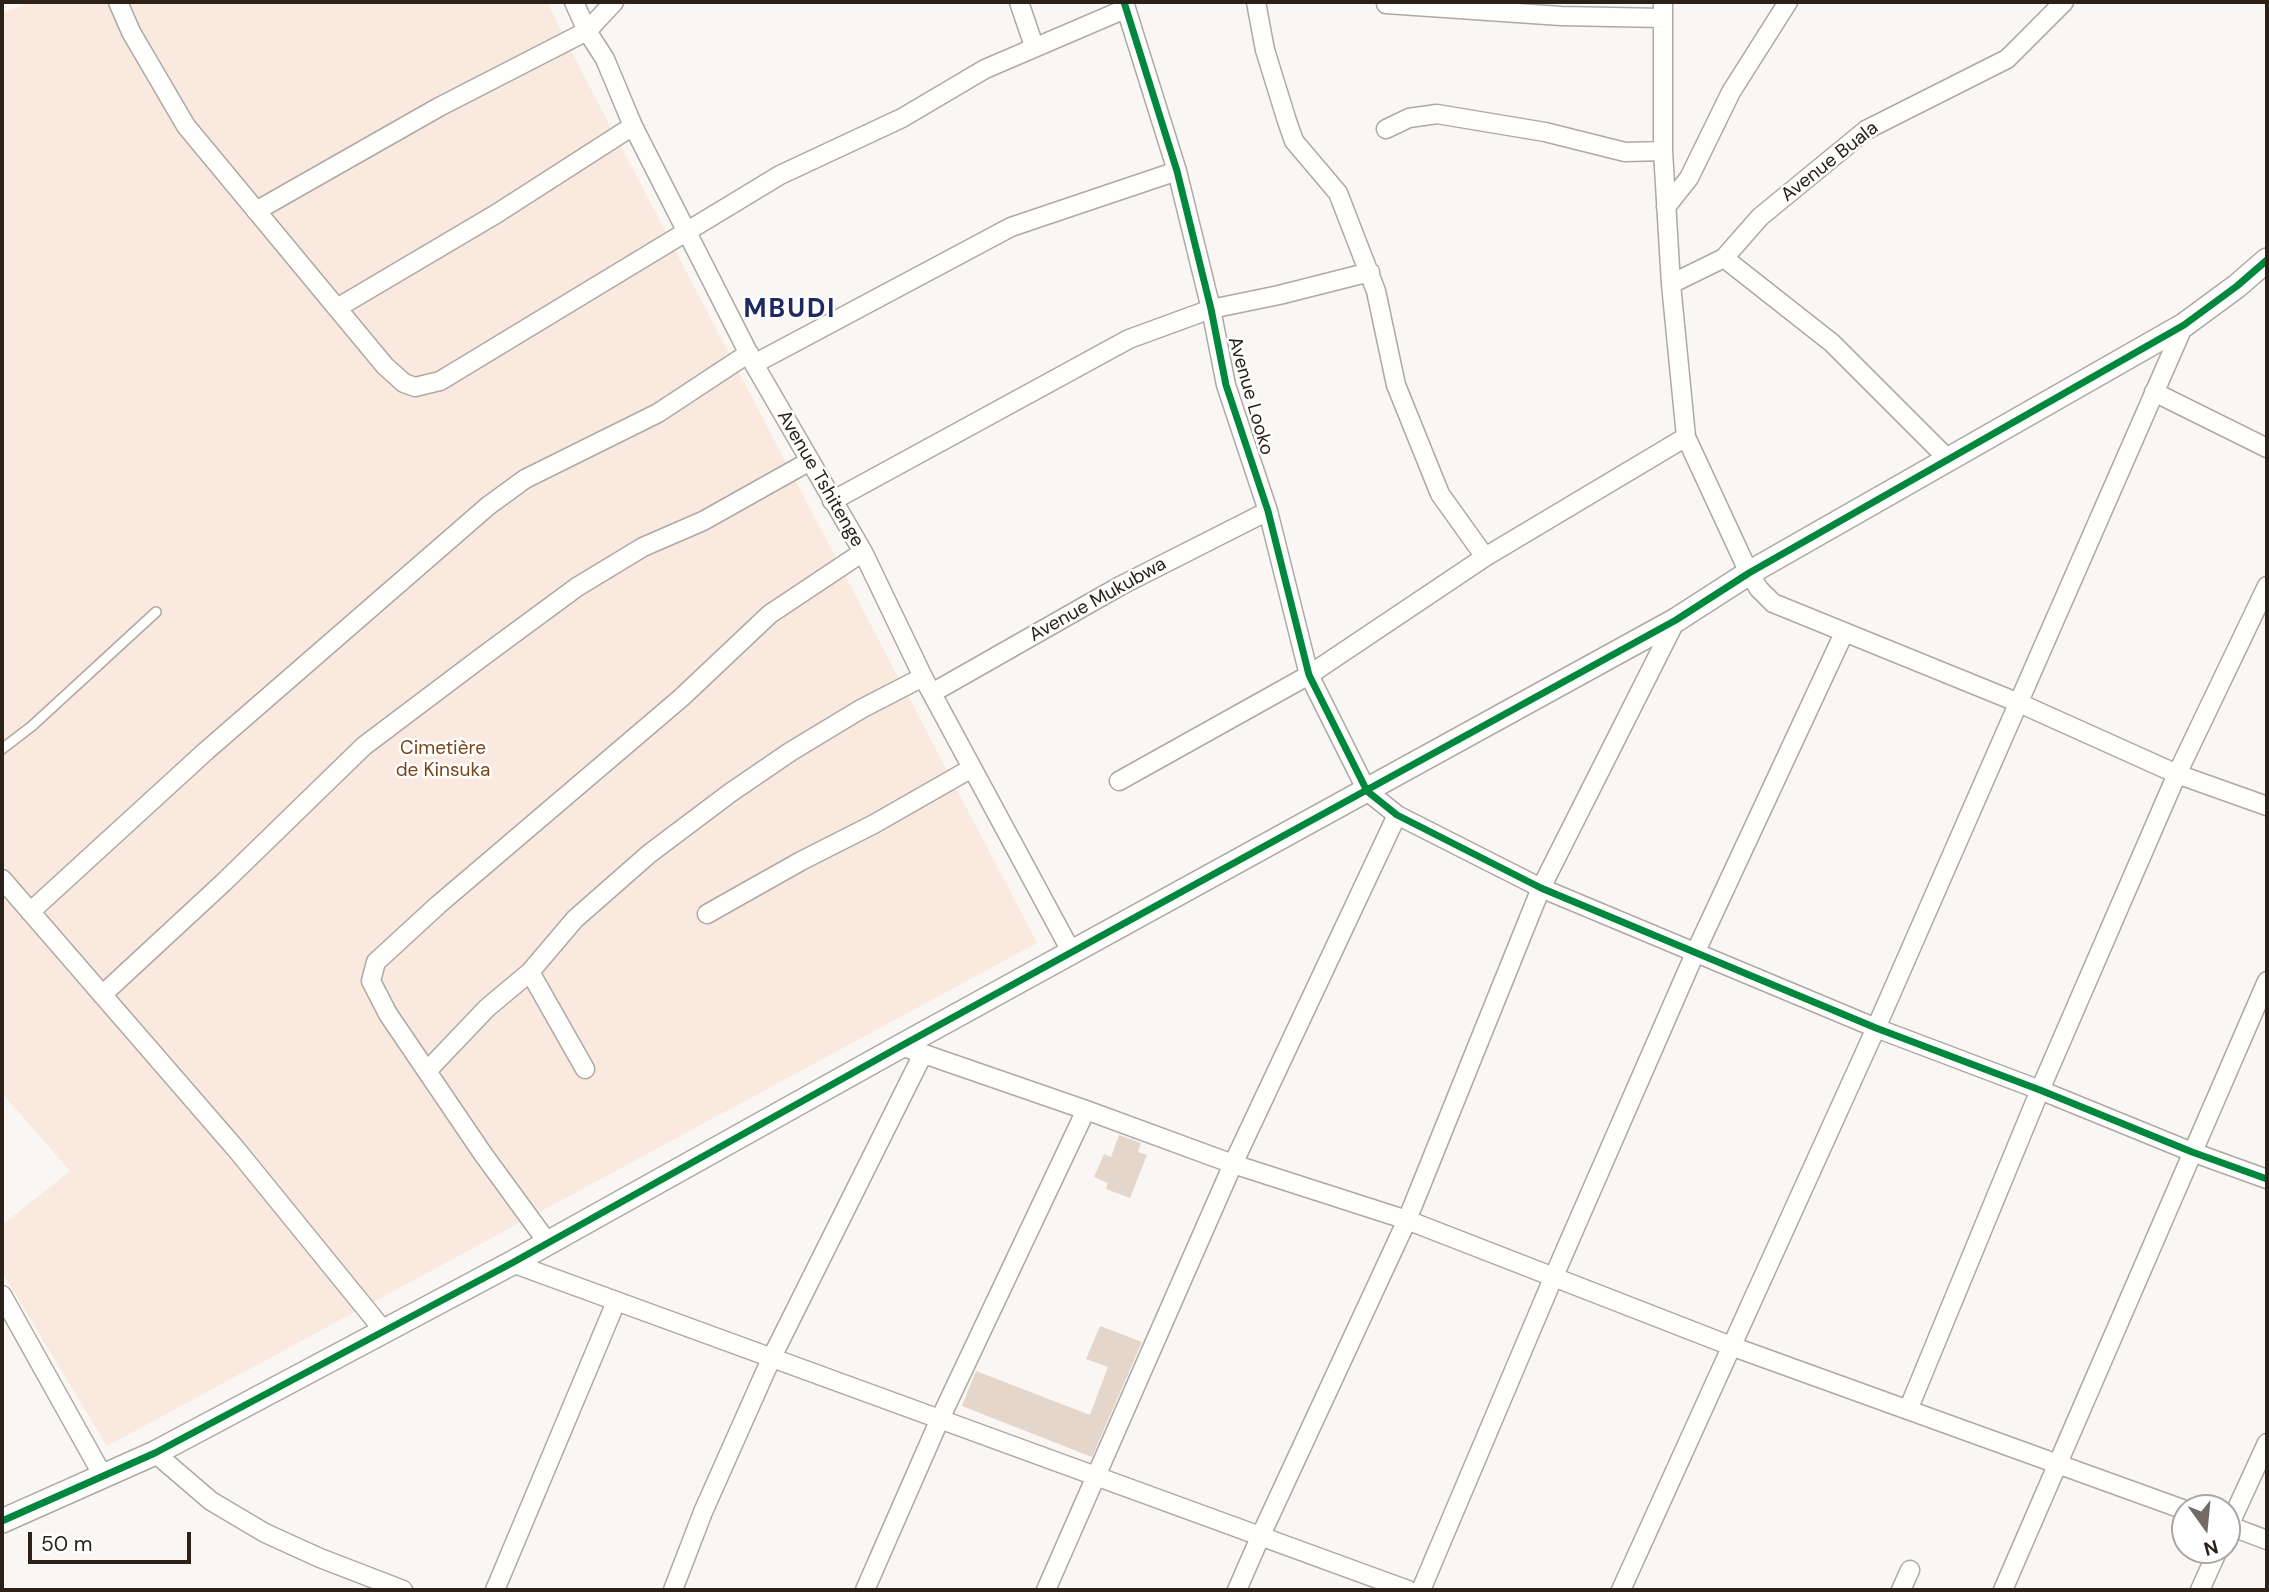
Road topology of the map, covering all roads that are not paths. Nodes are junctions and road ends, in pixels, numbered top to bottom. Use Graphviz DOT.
graph roads {
  1 [pos="118,2"];
  2 [pos="574,2"];
  3 [pos="614,2"];
  4 [pos="1019,2"];
  5 [pos="1256,2"];
  6 [pos="1788,2"];
  7 [pos="2064,2"];
  8 [pos="1386,4"];
  9 [pos="1124,5"];
  10 [pos="1663,10"];
  11 [pos="587,31"];
  12 [pos="1034,46"];
  13 [pos="633,125"];
  14 [pos="1386,129"];
  15 [pos="1663,151"];
  16 [pos="1177,171"];
  17 [pos="1666,207"];
  18 [pos="256,211"];
  19 [pos="688,231"];
  20 [pos="1724,258"];
  21 [pos="2267,260"];
  22 [pos="1370,272"];
  23 [pos="1671,284"];
  24 [pos="337,308"];
  25 [pos="1211,309"];
  26 [pos="2185,325"];
  27 [pos="751,359"];
  28 [pos="2154,392"];
  29 [pos="1686,437"];
  30 [pos="2267,448"];
  31 [pos="1948,459"];
  32 [pos="810,461"];
  33 [pos="832,501"];
  34 [pos="1268,511"];
  35 [pos="863,552"];
  36 [pos="1485,557"];
  37 [pos="1749,573"];
  38 [pos="2267,586"];
  39 [pos="156,612"];
  40 [pos="1676,620"];
  41 [pos="1844,634"];
  42 [pos="1309,675"];
  43 [pos="923,677"];
  44 [pos="932,693"];
  45 [pos="2019,703"];
  46 [pos="2,749"];
  47 [pos="972,768"];
  48 [pos="2177,775"];
  49 [pos="1119,781"];
  50 [pos="1367,791"];
  51 [pos="2267,806"];
  52 [pos="1396,815"];
  53 [pos="2,879"];
  54 [pos="1541,888"];
  55 [pos="30,912"];
  56 [pos="707,914"];
  57 [pos="1696,951"];
  58 [pos="1072,953"];
  59 [pos="530,972"];
  60 [pos="2267,981"];
  61 [pos="102,995"];
  62 [pos="1876,1028"];
  63 [pos="901,1046"];
  64 [pos="923,1054"];
  65 [pos="585,1069"];
  66 [pos="427,1071"];
  67 [pos="2040,1090"];
  68 [pos="1086,1110"];
  69 [pos="2192,1152"];
  70 [pos="1233,1164"];
  71 [pos="2267,1179"];
  72 [pos="1407,1220"];
  73 [pos="548,1243"];
  74 [pos="512,1263"];
  75 [pos="1554,1276"];
  76 [pos="2,1295"];
  77 [pos="616,1301"];
  78 [pos="384,1331"];
  79 [pos="1731,1346"];
  80 [pos="771,1359"];
  81 [pos="1908,1410"];
  82 [pos="939,1421"];
  83 [pos="2267,1443"];
  84 [pos="155,1452"];
  85 [pos="2056,1464"];
  86 [pos="103,1476"];
  87 [pos="1097,1476"];
  88 [pos="2241,1498"];
  89 [pos="2171,1505"];
  90 [pos="2,1521"];
  91 [pos="2241,1531"];
  92 [pos="1261,1535"];
  93 [pos="2267,1540"];
  94 [pos="2212,1564"];
  95 [pos="1910,1570"];
  96 [pos="403,1590"];
  97 [pos="495,1590"];
  98 [pos="673,1590"];
  99 [pos="865,1590"];
  100 [pos="1046,1590"];
  101 [pos="1237,1590"];
  102 [pos="1408,1590"];
  103 [pos="1421,1590"];
  104 [pos="1621,1590"];
  105 [pos="1901,1590"];
  106 [pos="2003,1590"];
  107 [pos="2200,1590"];
  1 -- 18 [label="street"];
  2 -- 11 [label="street, Avenue Tshitenge"];
  3 -- 11 [label="street"];
  4 -- 12 [label="street"];
  5 -- 22 [label="street"];
  6 -- 17 [label="street"];
  7 -- 20 [label="street, Avenue Buala"];
  8 -- 10 [label="street"];
  9 -- 12 [label="street"];
  9 -- 16 [label="street, Avenue Looko"];
  10 -- 15 [label="street"];
  11 -- 13 [label="street, Avenue Tshitenge"];
  11 -- 18 [label="street"];
  12 -- 19 [label="street"];
  13 -- 19 [label="street, Avenue Tshitenge"];
  13 -- 24 [label="street"];
  14 -- 15 [label="street"];
  15 -- 17 [label="street"];
  16 -- 25 [label="street, Avenue Looko"];
  16 -- 27 [label="street"];
  17 -- 23 [label="street"];
  18 -- 24 [label="street"];
  19 -- 24 [label="street"];
  19 -- 27 [label="street, Avenue Tshitenge"];
  20 -- 23 [label="street, Avenue Buala"];
  20 -- 31 [label="street"];
  21 -- 26 [label="street"];
  22 -- 25 [label="street"];
  22 -- 36 [label="street"];
  23 -- 29 [label="street"];
  25 -- 33 [label="street"];
  25 -- 34 [label="street, Avenue Looko"];
  26 -- 28 [label="street"];
  26 -- 31 [label="street"];
  27 -- 32 [label="street, Avenue Tshitenge"];
  27 -- 55 [label="street"];
  28 -- 30 [label="street"];
  28 -- 45 [label="street"];
  29 -- 36 [label="street"];
  29 -- 37 [label="street"];
  31 -- 37 [label="street"];
  32 -- 33 [label="street, Avenue Tshitenge"];
  32 -- 61 [label="street"];
  33 -- 35 [label="street, Avenue Tshitenge"];
  34 -- 42 [label="street, Avenue Looko"];
  34 -- 44 [label="street, Avenue Mukubwa"];
  35 -- 43 [label="street, Avenue Tshitenge"];
  35 -- 66 [label="street"];
  36 -- 42 [label="street"];
  37 -- 40 [label="street"];
  37 -- 41 [label="street"];
  38 -- 48 [label="street"];
  39 -- 46 [label="lane"];
  40 -- 50 [label="street"];
  40 -- 54 [label="street"];
  41 -- 45 [label="street"];
  41 -- 57 [label="street"];
  42 -- 49 [label="street"];
  42 -- 50 [label="street, Avenue Looko"];
  43 -- 44 [label="street, Avenue Tshitenge"];
  43 -- 59 [label="street"];
  44 -- 47 [label="street, Avenue Tshitenge"];
  45 -- 48 [label="street"];
  45 -- 62 [label="street"];
  47 -- 56 [label="street"];
  47 -- 58 [label="street, Avenue Tshitenge"];
  48 -- 51 [label="street"];
  48 -- 67 [label="street"];
  50 -- 52 [label="street"];
  50 -- 58 [label="street"];
  52 -- 54 [label="street"];
  52 -- 70 [label="street"];
  53 -- 55 [label="street"];
  54 -- 57 [label="street"];
  54 -- 72 [label="street"];
  55 -- 61 [label="street"];
  57 -- 62 [label="street"];
  57 -- 75 [label="street"];
  58 -- 63 [label="street"];
  59 -- 65 [label="street"];
  59 -- 66 [label="street"];
  60 -- 69 [label="street"];
  61 -- 78 [label="street"];
  62 -- 67 [label="street"];
  62 -- 79 [label="street"];
  63 -- 64 [label="street"];
  63 -- 73 [label="street"];
  64 -- 68 [label="street"];
  64 -- 80 [label="street"];
  66 -- 73 [label="street"];
  67 -- 69 [label="street"];
  67 -- 81 [label="street"];
  68 -- 70 [label="street"];
  68 -- 82 [label="street"];
  69 -- 71 [label="street"];
  69 -- 85 [label="street"];
  70 -- 72 [label="street"];
  70 -- 87 [label="street"];
  72 -- 75 [label="street"];
  72 -- 92 [label="street"];
  73 -- 74 [label="street"];
  74 -- 77 [label="street"];
  74 -- 78 [label="street"];
  75 -- 79 [label="street"];
  75 -- 103 [label="street"];
  76 -- 86 [label="street"];
  77 -- 80 [label="street"];
  77 -- 97 [label="street"];
  78 -- 84 [label="street"];
  79 -- 81 [label="street"];
  79 -- 104 [label="street"];
  80 -- 82 [label="street"];
  80 -- 98 [label="street"];
  81 -- 85 [label="street"];
  82 -- 87 [label="street"];
  82 -- 99 [label="street"];
  83 -- 88 [label="street"];
  84 -- 86 [label="street"];
  84 -- 96 [label="street"];
  85 -- 89 [label="street"];
  85 -- 106 [label="street"];
  86 -- 90 [label="street"];
  87 -- 92 [label="street"];
  87 -- 100 [label="street"];
  91 -- 93 [label="street"];
  92 -- 101 [label="street"];
  92 -- 102 [label="street"];
  94 -- 107 [label="street"];
  95 -- 105 [label="street"];
}
